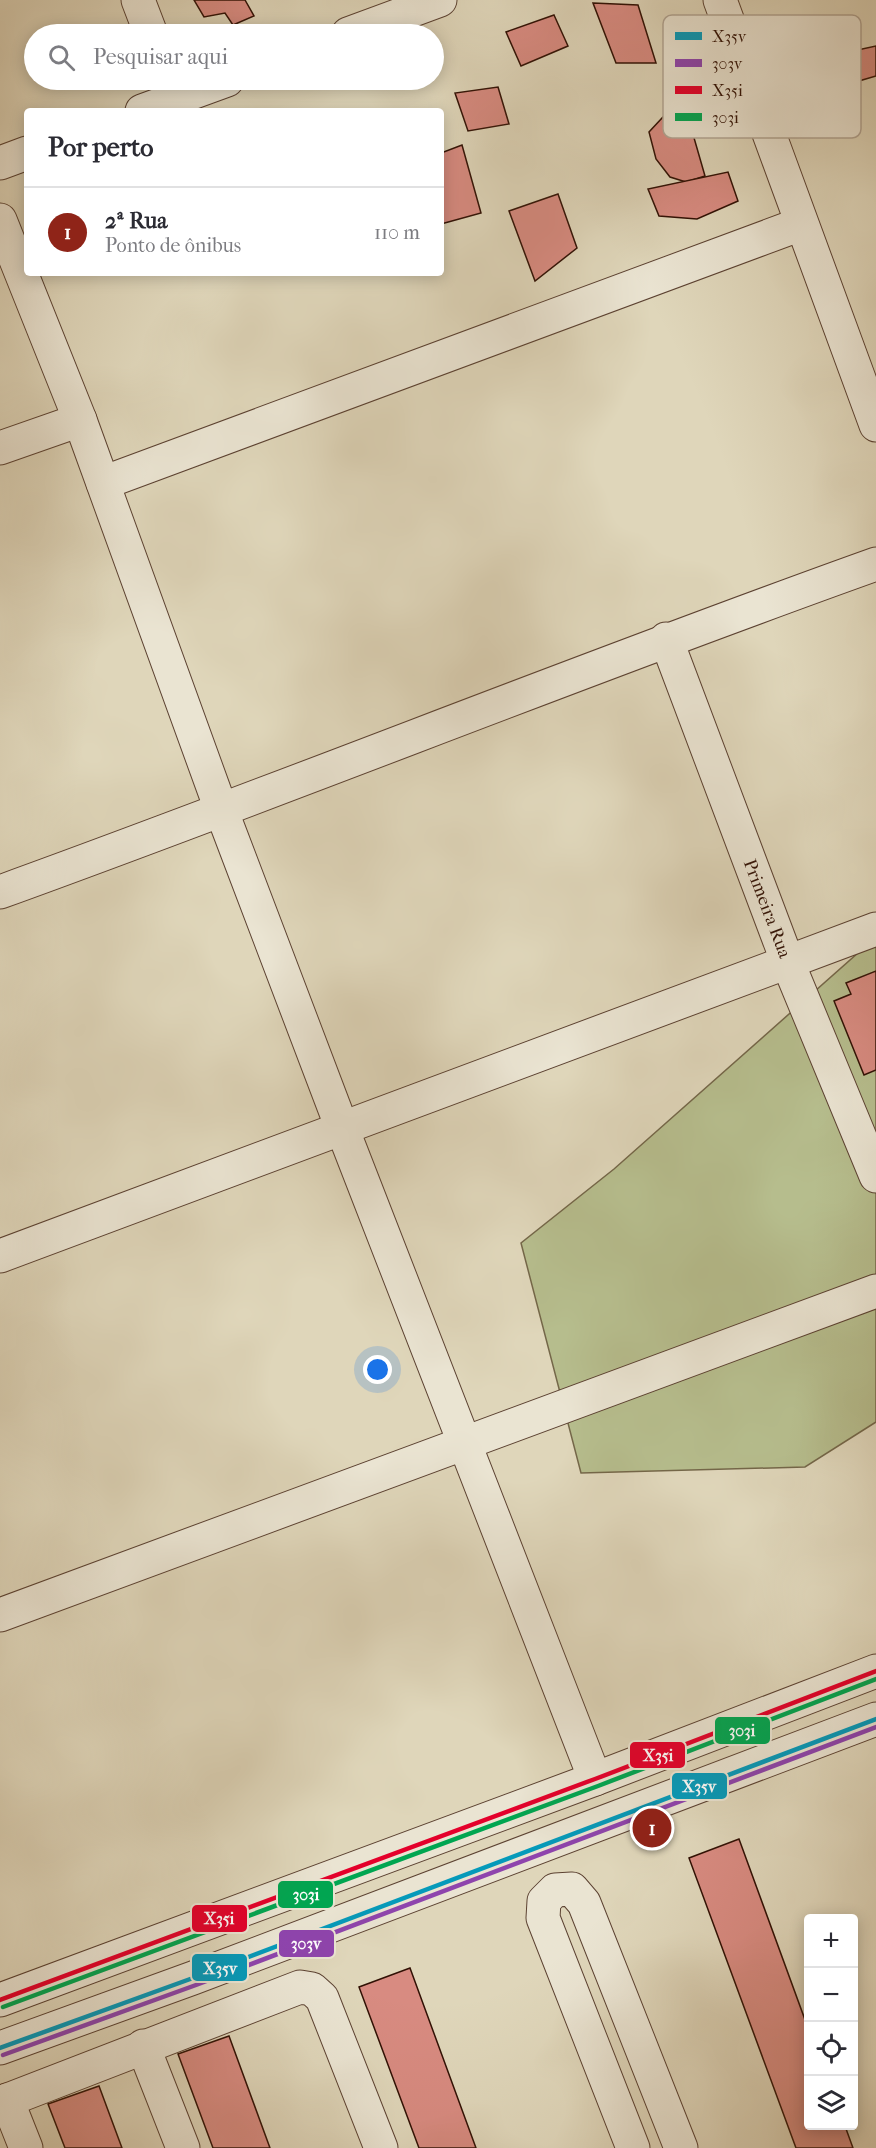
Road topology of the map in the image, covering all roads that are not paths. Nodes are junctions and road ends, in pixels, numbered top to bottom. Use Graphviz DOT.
graph roads {
  1 [pos="138,0"];
  2 [pos="440,0"];
  3 [pos="720,0"];
  4 [pos="725,15"];
  5 [pos="148,24"];
  6 [pos="375,24"];
  7 [pos="171,90"];
  8 [pos="146,108"];
  9 [pos="770,138"];
  10 [pos="24,154"];
  11 [pos="0,163"];
  12 [pos="0,220"];
  13 [pos="801,224"];
  14 [pos="80,420"];
  15 [pos="876,426"];
  16 [pos="0,448"];
  17 [pos="103,483"];
  18 [pos="876,564"];
  19 [pos="666,639"];
  20 [pos="222,812"];
  21 [pos="0,892"];
  22 [pos="876,929"];
  23 [pos="788,963"];
  24 [pos="342,1128"];
  25 [pos="876,1176"];
  26 [pos="0,1256"];
  27 [pos="876,1291"];
  28 [pos="464,1444"];
  29 [pos="0,1615"];
  30 [pos="876,1671"];
  31 [pos="876,1719"];
  32 [pos="595,1779"];
  33 [pos="0,2000"];
  34 [pos="143,2046"];
  35 [pos="0,2048"];
  36 [pos="4,2102"];
  37 [pos="26,2148"];
  38 [pos="183,2148"];
  39 [pos="381,2148"];
  40 [pos="633,2148"];
  41 [pos="681,2148"];
  1 -- 5 [label="street"];
  2 -- 6 [label="street"];
  3 -- 4 [label="street"];
  7 -- 8 [label="street"];
  9 -- 13 [label="street"];
  10 -- 11 [label="street"];
  12 -- 14 [label="street"];
  13 -- 15 [label="street"];
  13 -- 17 [label="street"];
  14 -- 16 [label="street"];
  14 -- 17 [label="street"];
  17 -- 20 [label="street"];
  18 -- 19 [label="street"];
  19 -- 20 [label="street"];
  19 -- 23 [label="street, Primeira Rua"];
  20 -- 21 [label="street"];
  20 -- 24 [label="street"];
  22 -- 23 [label="street"];
  23 -- 24 [label="street"];
  23 -- 25 [label="street, Primeira Rua"];
  24 -- 26 [label="street"];
  24 -- 28 [label="street"];
  27 -- 28 [label="street"];
  28 -- 29 [label="street"];
  28 -- 32 [label="street"];
  30 -- 32 [label="street"];
  31 -- 35 [label="street"];
  32 -- 33 [label="street"];
  34 -- 36 [label="street"];
  34 -- 38 [label="street"];
  34 -- 39 [label="street"];
  36 -- 37 [label="street"];
  40 -- 41 [label="street"];
}
